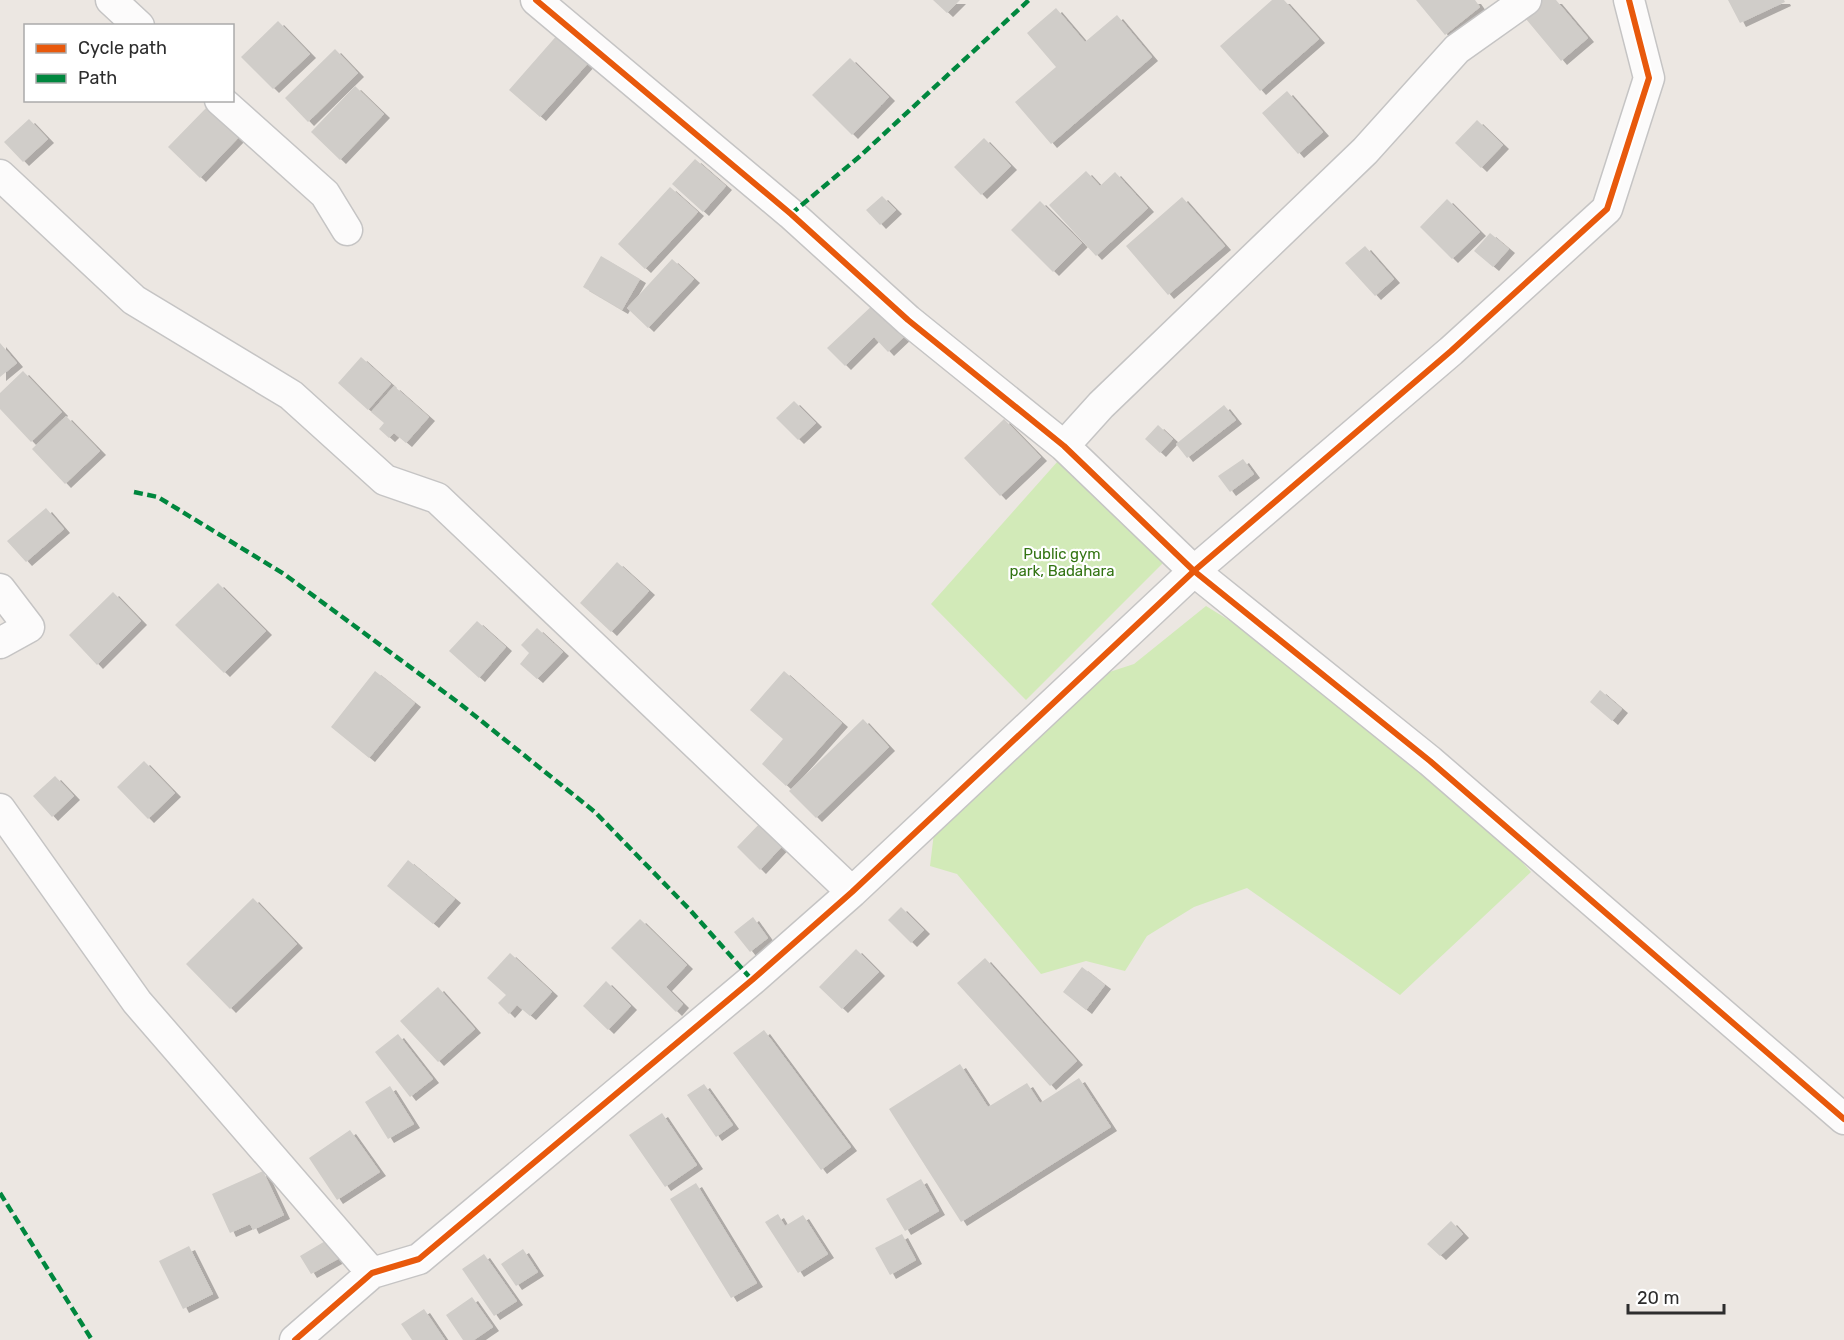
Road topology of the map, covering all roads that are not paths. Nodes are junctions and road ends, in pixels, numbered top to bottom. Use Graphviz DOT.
graph roads {
  1 [pos="111,0"];
  2 [pos="536,0"];
  3 [pos="1526,0"];
  4 [pos="1629,0"];
  5 [pos="137,24"];
  6 [pos="222,102"];
  7 [pos="0,176"];
  8 [pos="347,230"];
  9 [pos="1064,446"];
  10 [pos="1194,571"];
  11 [pos="0,589"];
  12 [pos="0,643"];
  13 [pos="0,809"];
  14 [pos="852,892"];
  15 [pos="1844,1119"];
  16 [pos="372,1273"];
  17 [pos="295,1340"];
  1 -- 5 [label="street"];
  2 -- 9 [label="street"];
  3 -- 9 [label="street"];
  4 -- 10 [label="street"];
  6 -- 8 [label="street"];
  7 -- 14 [label="street"];
  9 -- 10 [label="street"];
  10 -- 14 [label="street"];
  10 -- 15 [label="street"];
  11 -- 12 [label="street"];
  13 -- 16 [label="street"];
  14 -- 16 [label="street"];
  16 -- 17 [label="street"];
}
